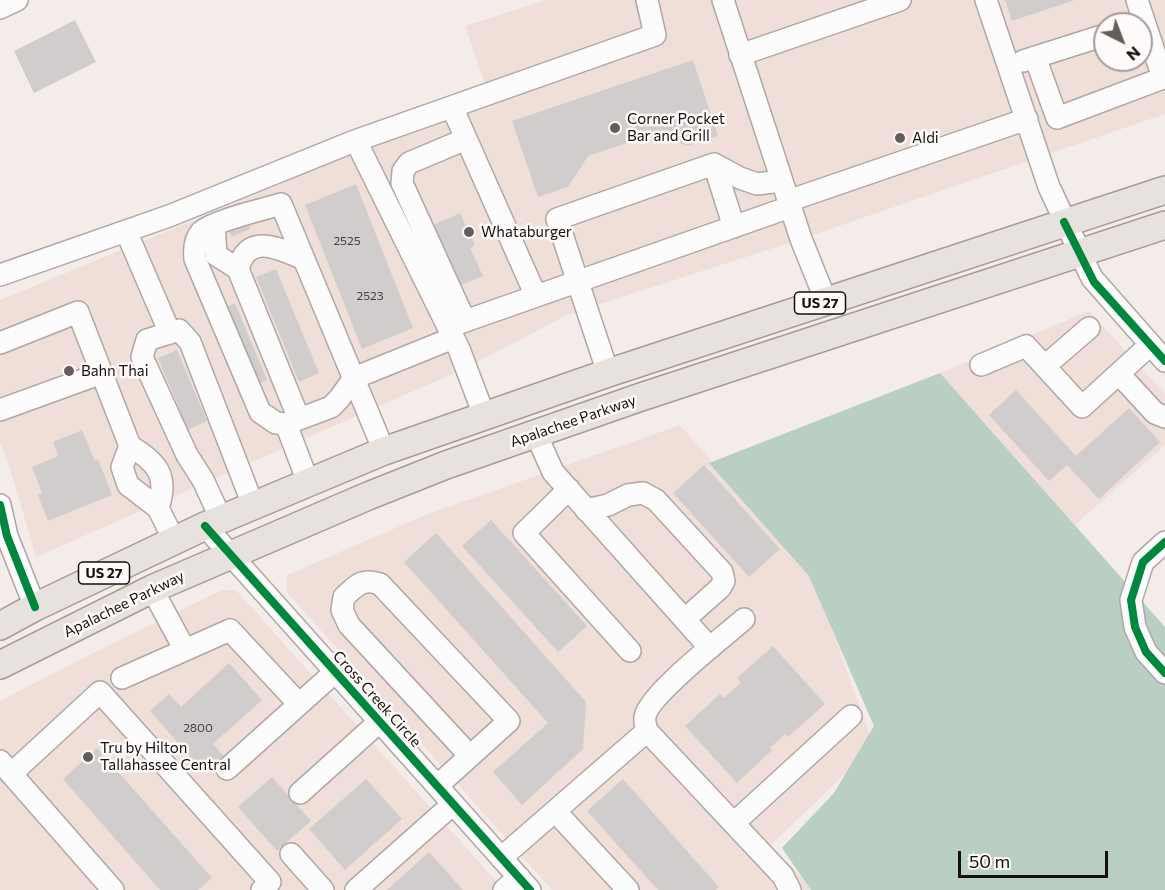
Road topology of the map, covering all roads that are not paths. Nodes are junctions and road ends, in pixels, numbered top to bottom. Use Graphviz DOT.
graph roads {
  1 [pos="17,0"];
  2 [pos="646,0"];
  3 [pos="723,0"];
  4 [pos="900,0"];
  5 [pos="986,0"];
  6 [pos="0,8"];
  7 [pos="1093,39"];
  8 [pos="1153,53"];
  9 [pos="740,55"];
  10 [pos="1035,57"];
  11 [pos="1009,66"];
  12 [pos="452,106"];
  13 [pos="1027,119"];
  14 [pos="466,139"];
  15 [pos="356,141"];
  16 [pos="714,164"];
  17 [pos="1165,190"];
  18 [pos="787,196"];
  19 [pos="1064,222"];
  20 [pos="214,225"];
  21 [pos="1165,225"];
  22 [pos="734,227"];
  23 [pos="126,231"];
  24 [pos="1079,252"];
  25 [pos="304,259"];
  26 [pos="238,269"];
  27 [pos="0,275"];
  28 [pos="577,281"];
  29 [pos="536,296"];
  30 [pos="826,301"];
  31 [pos="1089,328"];
  32 [pos="455,329"];
  33 [pos="170,333"];
  34 [pos="0,343"];
  35 [pos="1159,350"];
  36 [pos="981,365"];
  37 [pos="1045,366"];
  38 [pos="102,373"];
  39 [pos="608,373"];
  40 [pos="1119,374"];
  41 [pos="354,378"];
  42 [pos="0,410"];
  43 [pos="484,415"];
  44 [pos="1165,417"];
  45 [pos="293,422"];
  46 [pos="536,434"];
  47 [pos="130,446"];
  48 [pos="384,451"];
  49 [pos="308,482"];
  50 [pos="569,489"];
  51 [pos="0,505"];
  52 [pos="253,505"];
  53 [pos="158,508"];
  54 [pos="586,510"];
  55 [pos="213,522"];
  56 [pos="174,540"];
  57 [pos="1165,542"];
  58 [pos="230,555"];
  59 [pos="152,590"];
  60 [pos="34,607"];
  61 [pos="685,619"];
  62 [pos="744,619"];
  63 [pos="0,626"];
  64 [pos="710,648"];
  65 [pos="185,650"];
  66 [pos="630,651"];
  67 [pos="0,665"];
  68 [pos="335,672"];
  69 [pos="1165,673"];
  70 [pos="122,678"];
  71 [pos="299,704"];
  72 [pos="851,716"];
  73 [pos="379,722"];
  74 [pos="647,730"];
  75 [pos="470,756"];
  76 [pos="5,767"];
  77 [pos="227,769"];
  78 [pos="437,786"];
  79 [pos="300,793"];
  80 [pos="453,804"];
  81 [pos="555,811"];
  82 [pos="734,823"];
  83 [pos="291,854"];
  84 [pos="501,858"];
  85 [pos="518,886"];
  86 [pos="113,890"];
  87 [pos="262,890"];
  88 [pos="323,890"];
  89 [pos="356,890"];
  90 [pos="628,890"];
  91 [pos="790,890"];
  1 -- 6 [label="street"];
  2 -- 12 [label="street"];
  3 -- 9 [label="street"];
  4 -- 9 [label="street"];
  5 -- 11 [label="street"];
  7 -- 10 [label="street"];
  8 -- 10 [label="street"];
  9 -- 18 [label="street"];
  10 -- 11 [label="street"];
  11 -- 13 [label="street"];
  12 -- 14 [label="street"];
  12 -- 15 [label="street"];
  13 -- 18 [label="street"];
  13 -- 19 [label="street"];
  14 -- 29 [label="street"];
  14 -- 32 [label="street"];
  15 -- 23 [label="street"];
  15 -- 32 [label="street"];
  16 -- 18 [label="street"];
  16 -- 22 [label="street"];
  16 -- 28 [label="street"];
  17 -- 19 [label="main road, US 27"];
  18 -- 22 [label="street"];
  18 -- 30 [label="street"];
  19 -- 24 [label="street"];
  19 -- 30 [label="main road, US 27"];
  20 -- 25 [label="street"];
  20 -- 26 [label="street"];
  20 -- 45 [label="street"];
  21 -- 24 [label="main road, Apalachee Parkway / US 27"];
  22 -- 28 [label="street"];
  23 -- 27 [label="street"];
  23 -- 33 [label="street"];
  24 -- 35 [label="street"];
  24 -- 46 [label="main road, Apalachee Parkway / US 27"];
  25 -- 26 [label="street"];
  25 -- 41 [label="street"];
  26 -- 45 [label="street"];
  28 -- 29 [label="street"];
  28 -- 39 [label="street"];
  29 -- 32 [label="street"];
  30 -- 39 [label="main road, US 27"];
  31 -- 37 [label="street"];
  32 -- 41 [label="street"];
  32 -- 43 [label="street"];
  33 -- 52 [label="street"];
  33 -- 55 [label="street, Cross Creek Circle"];
  34 -- 38 [label="street"];
  35 -- 40 [label="street"];
  36 -- 37 [label="street"];
  37 -- 40 [label="street"];
  38 -- 42 [label="street"];
  38 -- 47 [label="street"];
  39 -- 43 [label="main road, US 27"];
  40 -- 44 [label="street"];
  41 -- 45 [label="street"];
  41 -- 48 [label="street"];
  43 -- 48 [label="main road, US 27"];
  45 -- 49 [label="street"];
  46 -- 50 [label="street"];
  46 -- 58 [label="main road, Apalachee Parkway / US 27"];
  47 -- 53 [label="street"];
  47 -- 53 [label="street"];
  48 -- 49 [label="main road, US 27"];
  49 -- 52 [label="main road, US 27"];
  50 -- 54 [label="street"];
  50 -- 66 [label="street"];
  51 -- 60 [label="street"];
  52 -- 55 [label="main road, US 27"];
  53 -- 56 [label="street"];
  54 -- 61 [label="street"];
  54 -- 61 [label="street"];
  55 -- 56 [label="main road, US 27"];
  55 -- 58 [label="street, Cross Creek Circle"];
  56 -- 60 [label="main road, US 27"];
  57 -- 69 [label="street"];
  58 -- 59 [label="main road, Apalachee Parkway / US 27"];
  58 -- 68 [label="street, Cross Creek Circle"];
  59 -- 65 [label="street"];
  59 -- 67 [label="main road, Apalachee Parkway / US 27"];
  60 -- 63 [label="main road, US 27"];
  61 -- 64 [label="street"];
  62 -- 64 [label="street"];
  64 -- 74 [label="street"];
  65 -- 70 [label="street"];
  65 -- 71 [label="street"];
  68 -- 71 [label="street"];
  68 -- 73 [label="street, Cross Creek Circle"];
  71 -- 77 [label="street"];
  72 -- 82 [label="street"];
  73 -- 78 [label="street, Cross Creek Circle"];
  73 -- 79 [label="street"];
  74 -- 81 [label="street"];
  74 -- 82 [label="street"];
  75 -- 75 [label="street"];
  75 -- 78 [label="street"];
  76 -- 86 [label="street"];
  76 -- 87 [label="street"];
  78 -- 80 [label="street, Cross Creek Circle"];
  80 -- 84 [label="street, Cross Creek Circle"];
  80 -- 89 [label="street"];
  81 -- 84 [label="street"];
  81 -- 90 [label="street"];
  82 -- 91 [label="street"];
  83 -- 88 [label="street"];
  84 -- 85 [label="street, Cross Creek Circle"];
}
